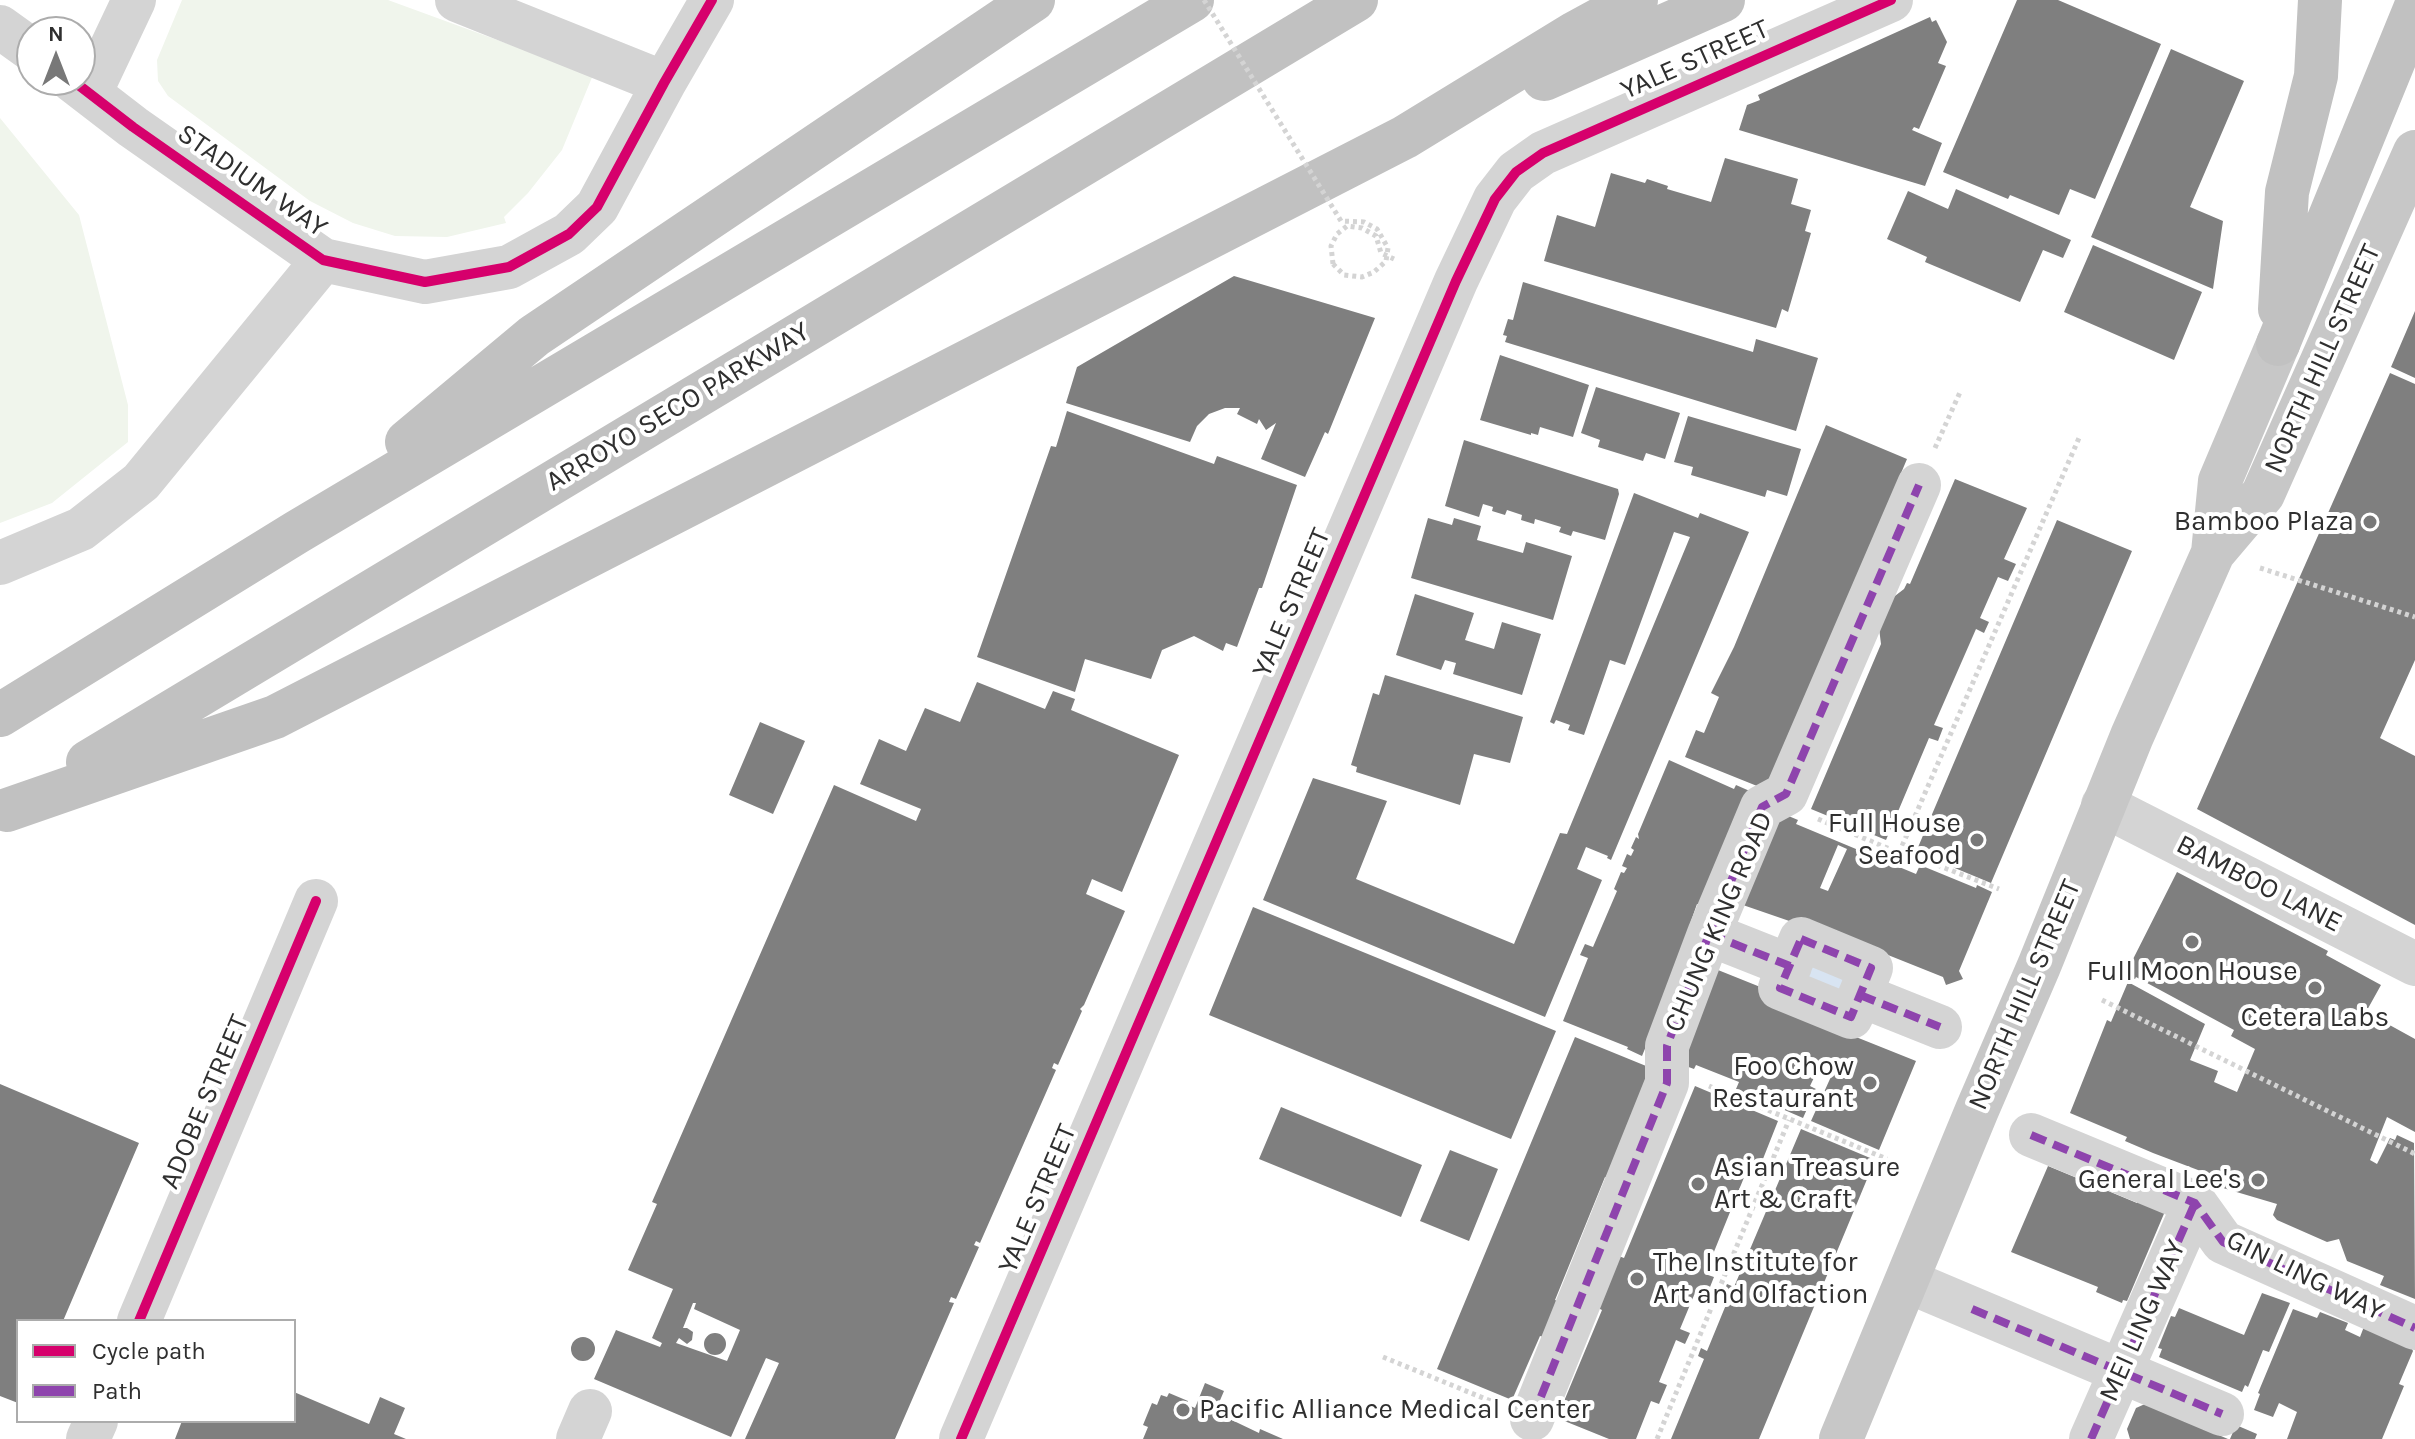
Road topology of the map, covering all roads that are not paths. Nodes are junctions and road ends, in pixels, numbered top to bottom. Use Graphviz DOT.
graph roads {
  1 [pos="134,0"];
  2 [pos="457,0"];
  3 [pos="712,0"];
  4 [pos="1033,0"];
  5 [pos="1192,0"];
  6 [pos="1356,0"];
  7 [pos="1636,0"];
  8 [pos="1723,0"];
  9 [pos="1891,0"];
  10 [pos="2320,0"];
  11 [pos="2415,9"];
  12 [pos="96,62"];
  13 [pos="664,83"];
  14 [pos="93,96"];
  15 [pos="1405,137"];
  16 [pos="2415,152"];
  17 [pos="323,260"];
  18 [pos="2278,344"];
  19 [pos="1919,485"];
  20 [pos="297,532"];
  21 [pos="2213,553"];
  22 [pos="0,563"];
  23 [pos="0,715"];
  24 [pos="2103,805"];
  25 [pos="4,813"];
  26 [pos="316,901"];
  27 [pos="1709,934"];
  28 [pos="2415,964"];
  29 [pos="1940,1027"];
  30 [pos="2031,1135"];
  31 [pos="2195,1203"];
  32 [pos="1907,1281"];
  33 [pos="140,1319"];
  34 [pos="2415,1328"];
  35 [pos="2120,1372"];
  36 [pos="2222,1414"];
  37 [pos="1532,1419"];
  38 [pos="961,1439"];
  39 [pos="1841,1439"];
  40 [pos="2091,1439"];
  1 -- 12 [label="street"];
  2 -- 13 [label="street"];
  3 -- 13 [label="street, STADIUM WAY"];
  4 -- 20 [label="highway"];
  5 -- 20 [label="highway"];
  6 -- 25 [label="highway, ARROYO SECO PARKWAY"];
  7 -- 15 [label="highway"];
  8 -- 15 [label="highway"];
  9 -- 38 [label="street, YALE STREET"];
  10 -- 18 [label="highway"];
  11 -- 18 [label="highway"];
  13 -- 17 [label="street, STADIUM WAY"];
  14 -- 17 [label="street, STADIUM WAY"];
  15 -- 25 [label="highway"];
  16 -- 21 [label="main road, NORTH HILL STREET"];
  17 -- 22 [label="street"];
  18 -- 21 [label="main road, NORTH HILL STREET"];
  19 -- 27 [label="street, CHUNG KING ROAD"];
  20 -- 23 [label="highway"];
  21 -- 24 [label="main road, NORTH HILL STREET"];
  24 -- 28 [label="street, BAMBOO LANE"];
  24 -- 32 [label="main road, NORTH HILL STREET"];
  26 -- 33 [label="street, ADOBE STREET"];
  27 -- 29 [label="street"];
  27 -- 37 [label="street, CHUNG KING ROAD"];
  30 -- 31 [label="street"];
  31 -- 34 [label="street, GIN LING WAY"];
  31 -- 35 [label="street, MEI LING WAY"];
  32 -- 35 [label="street"];
  32 -- 39 [label="main road, NORTH HILL STREET"];
  35 -- 36 [label="street"];
  35 -- 40 [label="street, MEI LING WAY"];
}
